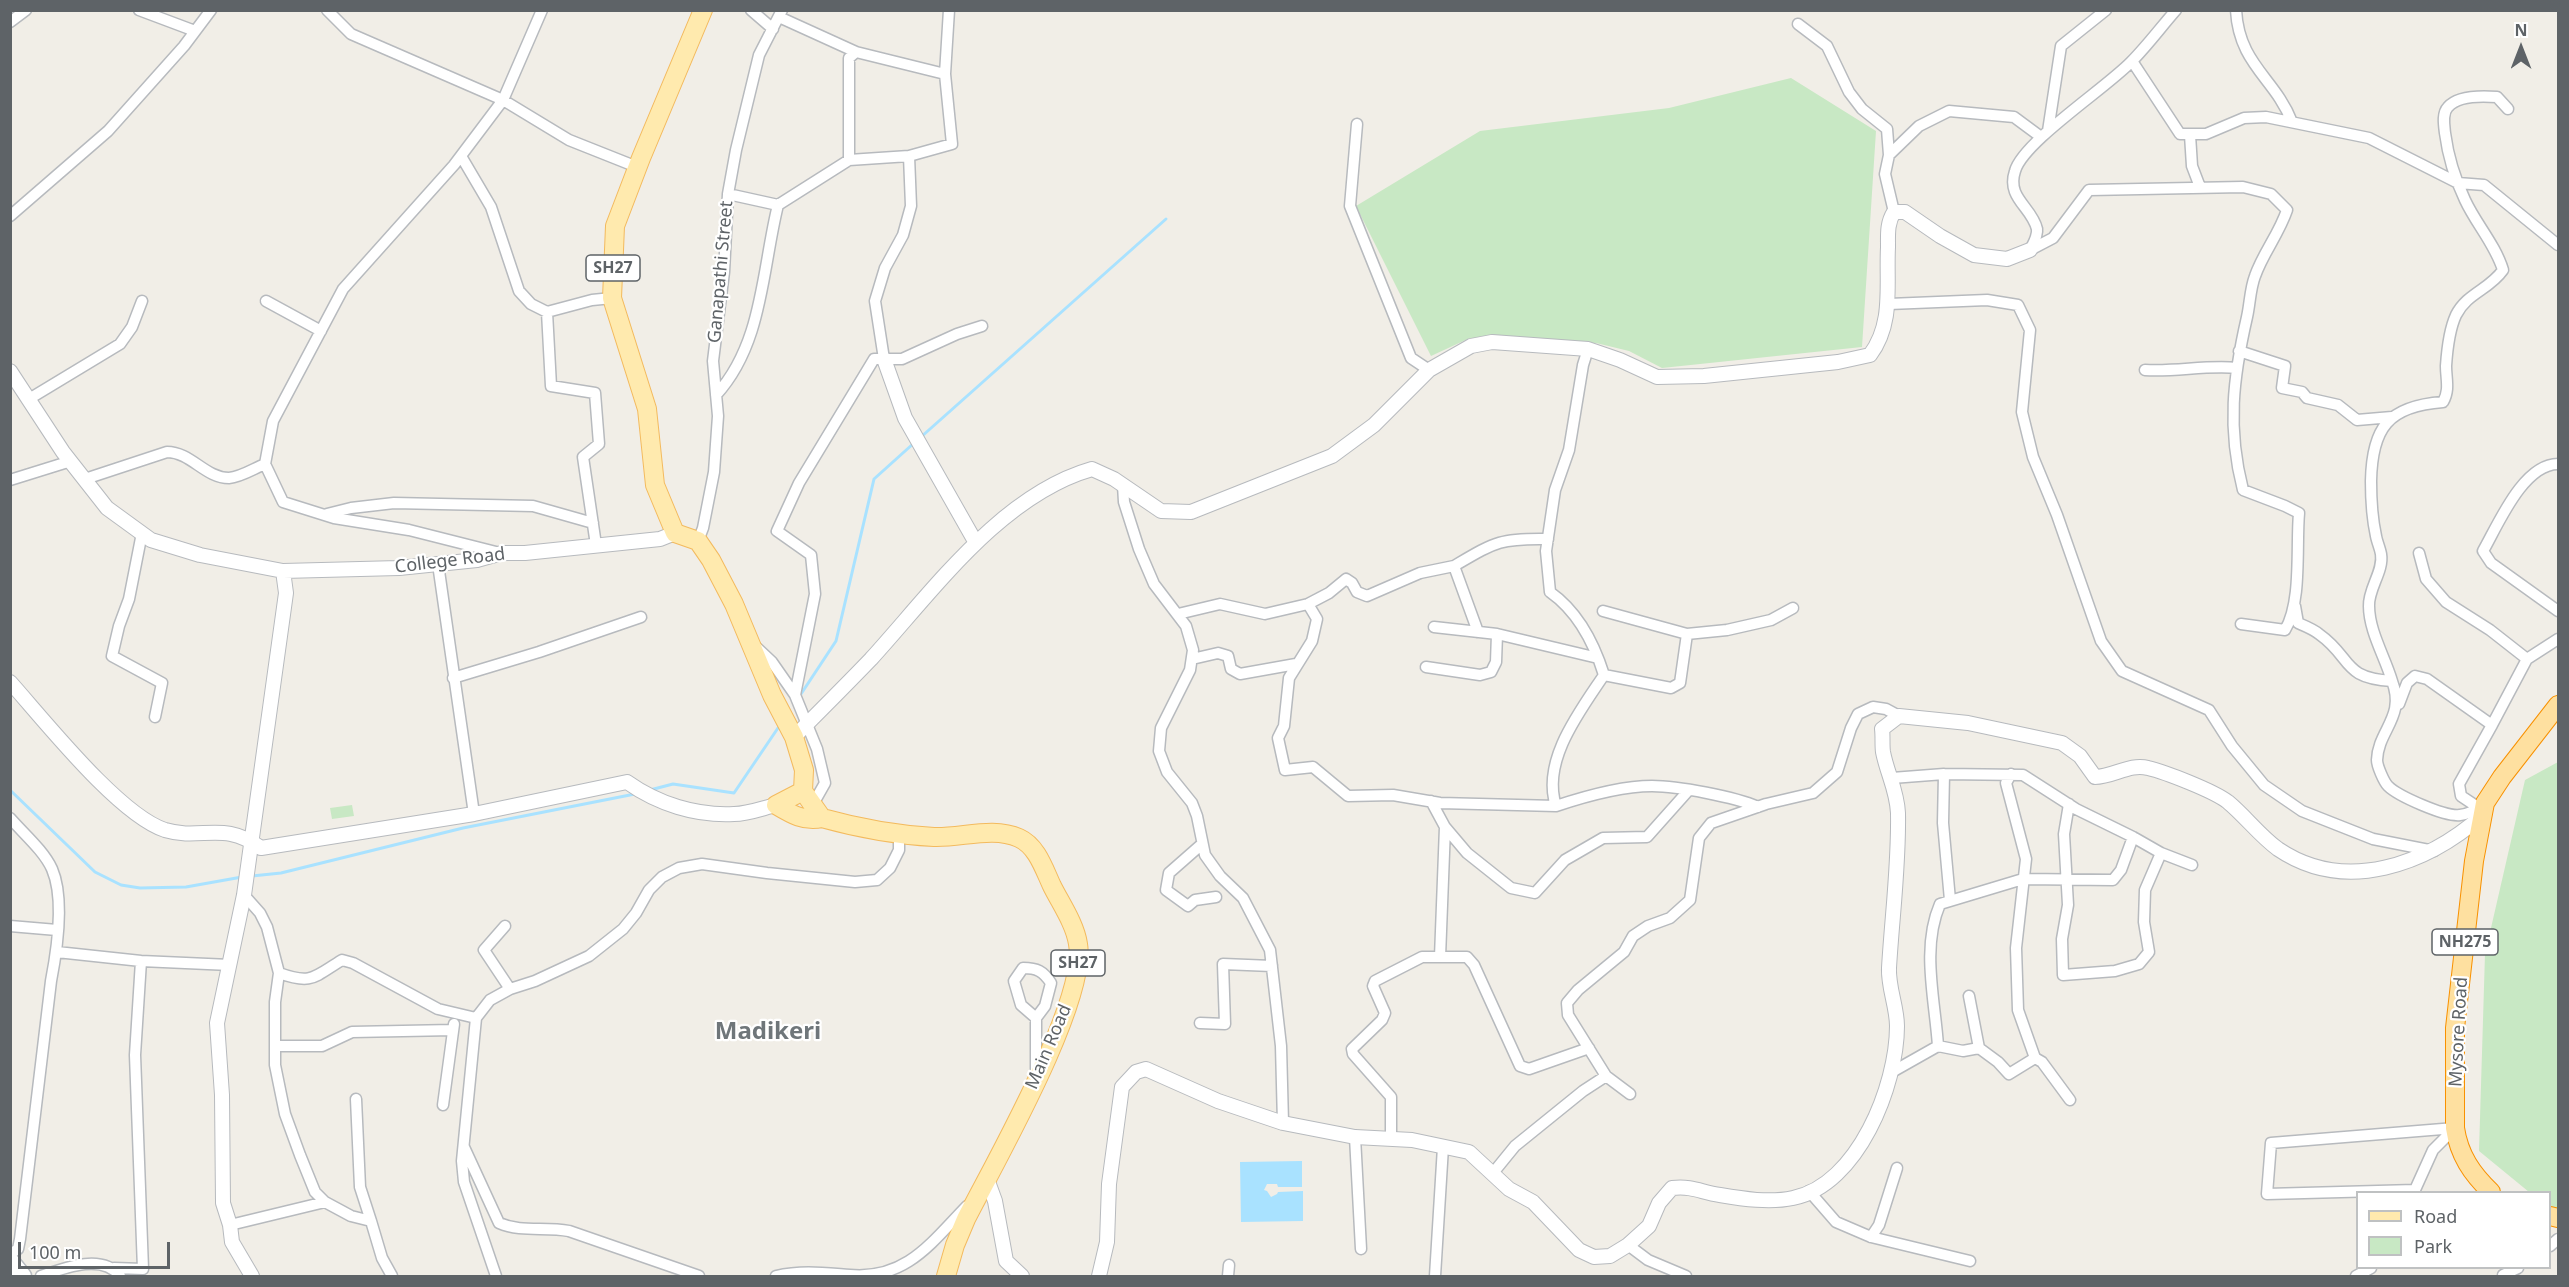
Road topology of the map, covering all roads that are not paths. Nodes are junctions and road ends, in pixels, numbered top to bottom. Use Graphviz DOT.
graph roads {
  1 [pos="26,10"];
  2 [pos="139,10"];
  3 [pos="211,10"];
  4 [pos="327,10"];
  5 [pos="542,10"];
  6 [pos="703,10"];
  7 [pos="751,10"];
  8 [pos="949,10"];
  9 [pos="2106,10"];
  10 [pos="2176,10"];
  11 [pos="2236,10"];
  12 [pos="780,14"];
  13 [pos="10,22"];
  14 [pos="1798,24"];
  15 [pos="773,29"];
  16 [pos="195,31"];
  17 [pos="856,52"];
  18 [pos="2132,61"];
  19 [pos="945,74"];
  20 [pos="503,100"];
  21 [pos="2508,109"];
  22 [pos="2292,122"];
  23 [pos="1357,124"];
  24 [pos="2045,134"];
  25 [pos="2190,135"];
  26 [pos="1889,155"];
  27 [pos="461,156"];
  28 [pos="909,156"];
  29 [pos="849,160"];
  30 [pos="637,167"];
  31 [pos="2458,183"];
  32 [pos="2200,187"];
  33 [pos="728,195"];
  34 [pos="778,205"];
  35 [pos="1894,212"];
  36 [pos="10,216"];
  37 [pos="2559,245"];
  38 [pos="2030,250"];
  39 [pos="612,298"];
  40 [pos="142,302"];
  41 [pos="266,302"];
  42 [pos="1889,304"];
  43 [pos="547,312"];
  44 [pos="982,326"];
  45 [pos="321,331"];
  46 [pos="1588,349"];
  47 [pos="2239,351"];
  48 [pos="884,359"];
  49 [pos="2236,368"];
  50 [pos="1429,370"];
  51 [pos="2145,370"];
  52 [pos="10,371"];
  53 [pos="716,395"];
  54 [pos="29,399"];
  55 [pos="2392,417"];
  56 [pos="70,461"];
  57 [pos="265,464"];
  58 [pos="2559,464"];
  59 [pos="85,479"];
  60 [pos="10,480"];
  61 [pos="1123,485"];
  62 [pos="325,515"];
  63 [pos="593,523"];
  64 [pos="142,533"];
  65 [pos="675,533"];
  66 [pos="1548,539"];
  67 [pos="698,541"];
  68 [pos="976,543"];
  69 [pos="596,545"];
  70 [pos="502,553"];
  71 [pos="2419,553"];
  72 [pos="438,564"];
  73 [pos="1454,566"];
  74 [pos="283,571"];
  75 [pos="2294,600"];
  76 [pos="1308,604"];
  77 [pos="1793,608"];
  78 [pos="1603,611"];
  79 [pos="2559,611"];
  80 [pos="1178,614"];
  81 [pos="641,617"];
  82 [pos="2241,624"];
  83 [pos="1434,627"];
  84 [pos="1478,632"];
  85 [pos="1497,634"];
  86 [pos="1687,634"];
  87 [pos="2559,639"];
  88 [pos="750,641"];
  89 [pos="1598,658"];
  90 [pos="1191,659"];
  91 [pos="2527,659"];
  92 [pos="1296,664"];
  93 [pos="1426,668"];
  94 [pos="1604,675"];
  95 [pos="453,678"];
  96 [pos="2392,681"];
  97 [pos="10,682"];
  98 [pos="795,695"];
  99 [pos="2559,705"];
  100 [pos="2395,713"];
  101 [pos="1899,716"];
  102 [pos="155,717"];
  103 [pos="2492,725"];
  104 [pos="801,730"];
  105 [pos="1944,774"];
  106 [pos="2011,774"];
  107 [pos="1892,778"];
  108 [pos="1688,791"];
  109 [pos="1431,801"];
  110 [pos="2069,804"];
  111 [pos="776,805"];
  112 [pos="812,805"];
  113 [pos="1556,806"];
  114 [pos="1758,807"];
  115 [pos="2482,809"];
  116 [pos="474,814"];
  117 [pos="10,818"];
  118 [pos="1445,827"];
  119 [pos="898,834"];
  120 [pos="2133,837"];
  121 [pos="250,840"];
  122 [pos="1202,844"];
  123 [pos="2434,851"];
  124 [pos="2161,854"];
  125 [pos="2192,865"];
  126 [pos="2023,879"];
  127 [pos="2067,880"];
  128 [pos="244,895"];
  129 [pos="1216,897"];
  130 [pos="1950,900"];
  131 [pos="10,926"];
  132 [pos="505,926"];
  133 [pos="57,930"];
  134 [pos="57,952"];
  135 [pos="1440,957"];
  136 [pos="141,961"];
  137 [pos="230,965"];
  138 [pos="1272,966"];
  139 [pos="279,973"];
  140 [pos="510,989"];
  141 [pos="1969,996"];
  142 [pos="455,1015"];
  143 [pos="476,1018"];
  144 [pos="1036,1018"];
  145 [pos="1200,1023"];
  146 [pos="453,1030"];
  147 [pos="275,1046"];
  148 [pos="1938,1046"];
  149 [pos="1589,1048"];
  150 [pos="1979,1048"];
  151 [pos="2035,1058"];
  152 [pos="1892,1072"];
  153 [pos="1606,1076"];
  154 [pos="1036,1078"];
  155 [pos="1630,1094"];
  156 [pos="356,1099"];
  157 [pos="2070,1100"];
  158 [pos="442,1105"];
  159 [pos="1284,1123"];
  160 [pos="2455,1128"];
  161 [pos="1355,1137"];
  162 [pos="1391,1139"];
  163 [pos="463,1146"];
  164 [pos="1443,1147"];
  165 [pos="1897,1168"];
  166 [pos="1493,1173"];
  167 [pos="983,1186"];
  168 [pos="1809,1191"];
  169 [pos="2414,1191"];
  170 [pos="2490,1191"];
  171 [pos="2356,1192"];
  172 [pos="326,1202"];
  173 [pos="371,1221"];
  174 [pos="230,1225"];
  175 [pos="1871,1237"];
  176 [pos="1628,1245"];
  177 [pos="1361,1249"];
  178 [pos="10,1254"];
  179 [pos="10,1260"];
  180 [pos="1970,1261"];
  181 [pos="117,1272"];
  182 [pos="144,1273"];
  183 [pos="23,1276"];
  184 [pos="41,1276"];
  185 [pos="252,1276"];
  186 [pos="392,1276"];
  187 [pos="496,1276"];
  188 [pos="699,1276"];
  189 [pos="776,1276"];
  190 [pos="868,1276"];
  191 [pos="946,1276"];
  192 [pos="1022,1276"];
  193 [pos="1099,1276"];
  194 [pos="1435,1276"];
  195 [pos="1686,1276"];
  1 -- 13 [label="street"];
  2 -- 16 [label="street"];
  3 -- 16 [label="street"];
  4 -- 20 [label="street"];
  5 -- 20 [label="street"];
  6 -- 30 [label="main road, SH27"];
  7 -- 15 [label="street"];
  8 -- 19 [label="street"];
  9 -- 24 [label="street"];
  10 -- 18 [label="street"];
  11 -- 22 [label="street"];
  12 -- 15 [label="street, Ganapathi Street"];
  12 -- 17 [label="street"];
  14 -- 26 [label="street"];
  15 -- 33 [label="street, Ganapathi Street"];
  16 -- 36 [label="street"];
  17 -- 19 [label="street"];
  17 -- 29 [label="street"];
  18 -- 24 [label="street"];
  18 -- 25 [label="street"];
  19 -- 28 [label="street"];
  20 -- 27 [label="street"];
  20 -- 30 [label="street"];
  21 -- 31 [label="street"];
  22 -- 25 [label="street"];
  22 -- 31 [label="street"];
  23 -- 50 [label="street"];
  24 -- 26 [label="street"];
  24 -- 38 [label="street"];
  25 -- 32 [label="street"];
  26 -- 35 [label="street"];
  27 -- 43 [label="street"];
  27 -- 45 [label="street"];
  28 -- 29 [label="street"];
  28 -- 48 [label="street"];
  29 -- 34 [label="street"];
  30 -- 39 [label="main road, SH27"];
  31 -- 37 [label="street"];
  31 -- 55 [label="street"];
  32 -- 38 [label="street"];
  32 -- 47 [label="street"];
  33 -- 34 [label="street"];
  33 -- 53 [label="street, Ganapathi Street"];
  34 -- 53 [label="street"];
  35 -- 38 [label="street"];
  35 -- 42 [label="street"];
  39 -- 43 [label="street"];
  39 -- 65 [label="main road, SH27"];
  40 -- 54 [label="street"];
  41 -- 45 [label="street"];
  42 -- 46 [label="street"];
  42 -- 123 [label="street"];
  43 -- 63 [label="street"];
  44 -- 48 [label="street"];
  45 -- 57 [label="street"];
  46 -- 50 [label="street"];
  46 -- 66 [label="street"];
  47 -- 49 [label="street"];
  47 -- 55 [label="street"];
  48 -- 68 [label="street"];
  48 -- 98 [label="street"];
  49 -- 51 [label="street"];
  49 -- 75 [label="street"];
  50 -- 61 [label="street"];
  52 -- 54 [label="street, College Road"];
  53 -- 67 [label="street, Ganapathi Street"];
  54 -- 56 [label="street, College Road"];
  55 -- 96 [label="street"];
  56 -- 59 [label="street, College Road"];
  56 -- 60 [label="street"];
  57 -- 59 [label="street"];
  57 -- 62 [label="street"];
  58 -- 79 [label="street"];
  59 -- 64 [label="street, College Road"];
  61 -- 68 [label="street"];
  61 -- 80 [label="street"];
  62 -- 63 [label="street"];
  62 -- 70 [label="street"];
  63 -- 69 [label="street"];
  64 -- 74 [label="street, College Road"];
  64 -- 102 [label="street"];
  65 -- 67 [label="main road"];
  65 -- 69 [label="street, College Road"];
  66 -- 73 [label="street"];
  66 -- 89 [label="street"];
  67 -- 88 [label="main road"];
  68 -- 104 [label="street"];
  69 -- 70 [label="street, College Road"];
  70 -- 72 [label="street, College Road"];
  71 -- 91 [label="street"];
  72 -- 74 [label="street, College Road"];
  72 -- 95 [label="street"];
  73 -- 76 [label="street"];
  73 -- 84 [label="street"];
  74 -- 121 [label="street"];
  75 -- 82 [label="street"];
  75 -- 96 [label="street"];
  76 -- 80 [label="street"];
  76 -- 92 [label="street"];
  77 -- 86 [label="street"];
  78 -- 86 [label="street"];
  80 -- 90 [label="street"];
  81 -- 95 [label="street"];
  83 -- 84 [label="street"];
  84 -- 85 [label="street"];
  85 -- 89 [label="street"];
  85 -- 93 [label="street"];
  86 -- 94 [label="street"];
  87 -- 91 [label="street"];
  88 -- 98 [label="street"];
  88 -- 104 [label="main road"];
  89 -- 94 [label="street"];
  90 -- 92 [label="street"];
  90 -- 122 [label="street"];
  91 -- 103 [label="street"];
  92 -- 109 [label="street"];
  94 -- 113 [label="street"];
  95 -- 116 [label="street"];
  96 -- 100 [label="street"];
  97 -- 121 [label="street"];
  98 -- 104 [label="street"];
  99 -- 115 [label="highway, Mysore Road / NH275"];
  100 -- 103 [label="street"];
  100 -- 115 [label="street"];
  101 -- 107 [label="street"];
  101 -- 114 [label="street"];
  101 -- 123 [label="street"];
  103 -- 115 [label="street"];
  104 -- 112 [label="main road"];
  105 -- 106 [label="street"];
  105 -- 107 [label="street"];
  105 -- 130 [label="street"];
  106 -- 110 [label="street"];
  106 -- 126 [label="street"];
  107 -- 152 [label="street"];
  108 -- 113 [label="street"];
  108 -- 114 [label="street"];
  108 -- 118 [label="street"];
  109 -- 113 [label="street"];
  109 -- 118 [label="street"];
  110 -- 120 [label="street"];
  110 -- 127 [label="street"];
  111 -- 112 [label="main road"];
  111 -- 112 [label="main road, SH27"];
  111 -- 116 [label="street"];
  112 -- 119 [label="main road, Main Road / SH27"];
  114 -- 149 [label="street"];
  115 -- 123 [label="street"];
  115 -- 160 [label="highway, Mysore Road / NH275"];
  116 -- 121 [label="street"];
  117 -- 133 [label="street"];
  118 -- 135 [label="street"];
  119 -- 140 [label="street"];
  119 -- 154 [label="main road, Main Road / SH27"];
  120 -- 124 [label="street"];
  120 -- 127 [label="street"];
  121 -- 128 [label="street"];
  122 -- 129 [label="street"];
  122 -- 138 [label="street"];
  124 -- 125 [label="street"];
  124 -- 127 [label="street"];
  126 -- 127 [label="street"];
  126 -- 130 [label="street"];
  126 -- 151 [label="street"];
  128 -- 137 [label="street"];
  128 -- 139 [label="street"];
  130 -- 148 [label="street"];
  131 -- 133 [label="street"];
  132 -- 140 [label="street"];
  133 -- 134 [label="street"];
  134 -- 136 [label="street"];
  134 -- 178 [label="street"];
  135 -- 149 [label="street"];
  135 -- 162 [label="street"];
  136 -- 137 [label="street"];
  136 -- 182 [label="street"];
  137 -- 174 [label="street"];
  138 -- 145 [label="street"];
  138 -- 159 [label="street"];
  139 -- 142 [label="street"];
  139 -- 147 [label="street"];
  140 -- 143 [label="street"];
  141 -- 150 [label="street"];
  142 -- 143 [label="street"];
  142 -- 146 [label="street"];
  143 -- 163 [label="street"];
  144 -- 144 [label="street"];
  144 -- 154 [label="street"];
  146 -- 147 [label="street"];
  146 -- 158 [label="street"];
  147 -- 172 [label="street"];
  148 -- 150 [label="street"];
  148 -- 152 [label="street"];
  149 -- 153 [label="street"];
  150 -- 151 [label="street"];
  151 -- 157 [label="street"];
  152 -- 168 [label="street"];
  153 -- 155 [label="street"];
  153 -- 166 [label="street"];
  154 -- 167 [label="main road, Main Road / SH27"];
  156 -- 173 [label="street"];
  159 -- 161 [label="street"];
  159 -- 193 [label="street"];
  160 -- 169 [label="street"];
  160 -- 170 [label="highway, Mysore Road / NH275"];
  160 -- 171 [label="street"];
  161 -- 162 [label="street"];
  161 -- 177 [label="street"];
  162 -- 164 [label="street"];
  163 -- 187 [label="street"];
  163 -- 188 [label="street"];
  164 -- 166 [label="street"];
  164 -- 194 [label="street"];
  165 -- 175 [label="street"];
  166 -- 176 [label="street"];
  167 -- 190 [label="street"];
  167 -- 191 [label="main road, Main Road / SH27"];
  167 -- 192 [label="street"];
  168 -- 175 [label="street"];
  168 -- 176 [label="street"];
  172 -- 173 [label="street"];
  172 -- 174 [label="street"];
  173 -- 186 [label="street"];
  174 -- 185 [label="street"];
  175 -- 180 [label="street"];
  176 -- 195 [label="street"];
  179 -- 183 [label="main road"];
  181 -- 182 [label="street"];
  181 -- 184 [label="street"];
  189 -- 190 [label="street"];
}
